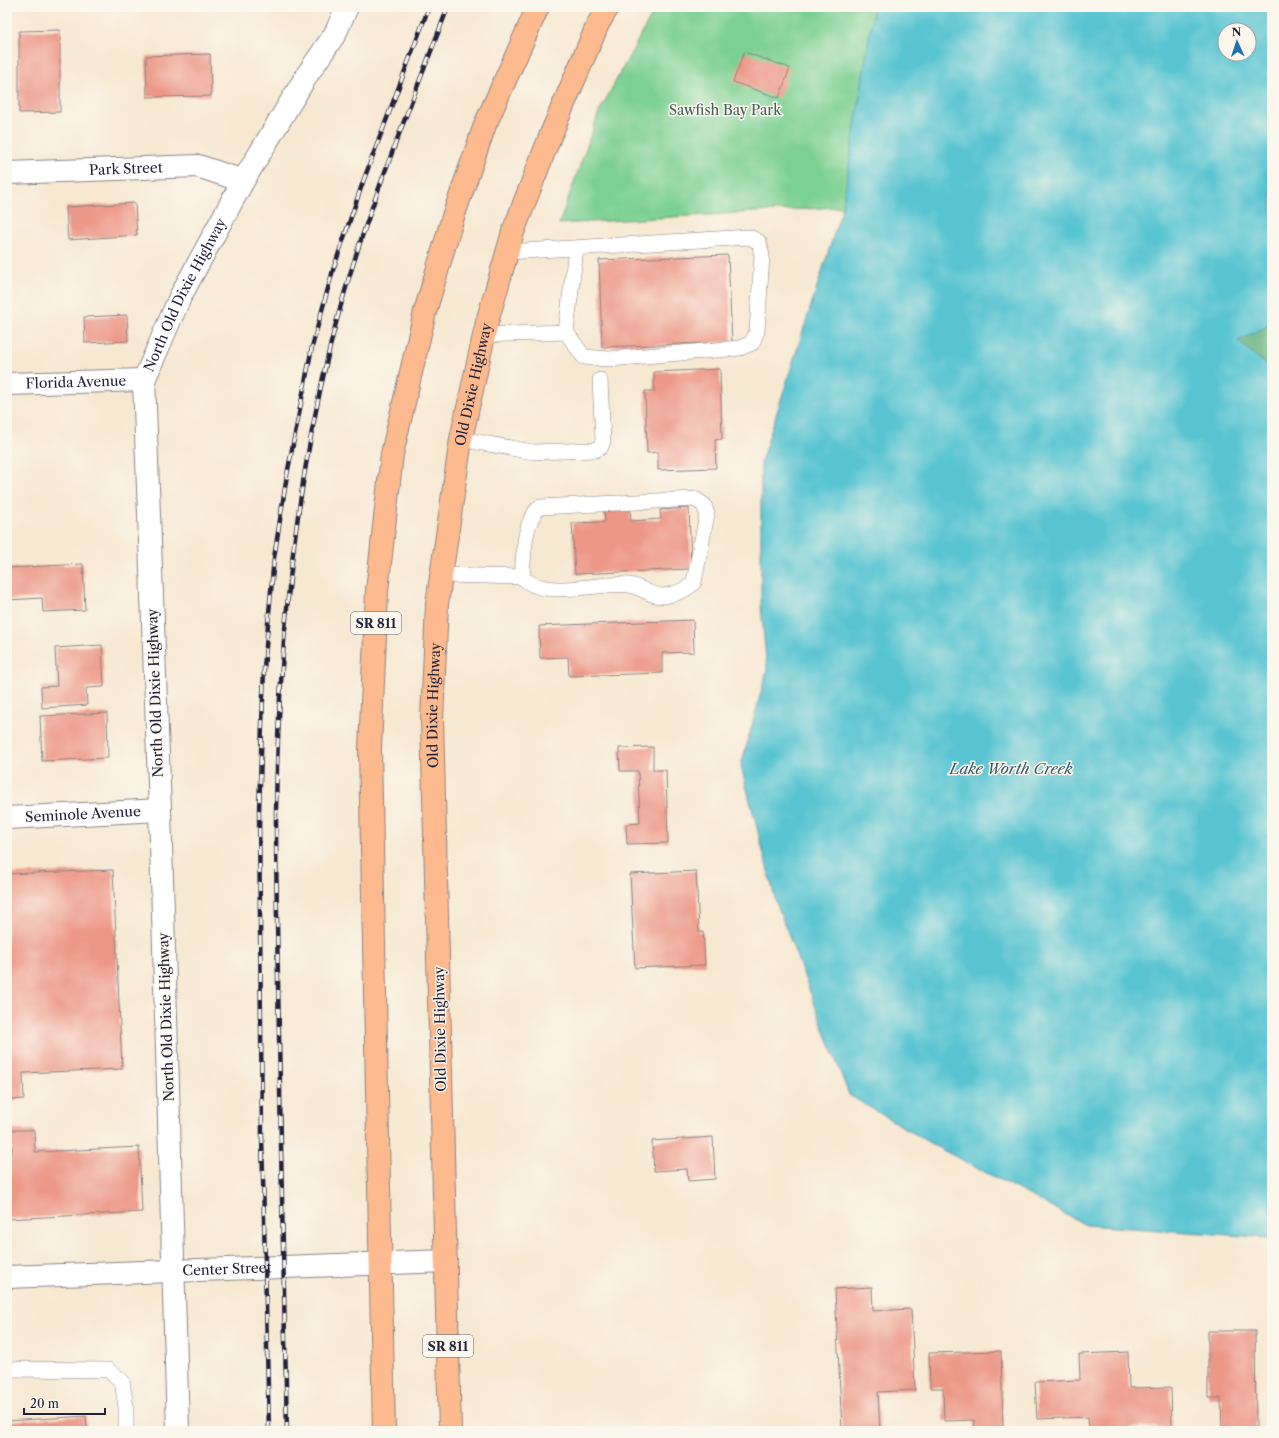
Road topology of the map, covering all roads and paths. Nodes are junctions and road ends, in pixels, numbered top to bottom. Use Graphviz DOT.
graph roads {
  1 [pos="346,7"];
  2 [pos="538,7"];
  3 [pos="608,7"];
  4 [pos="7,172"];
  5 [pos="243,181"];
  6 [pos="576,248"];
  7 [pos="508,252"];
  8 [pos="566,332"];
  9 [pos="484,335"];
  10 [pos="144,380"];
  11 [pos="600,380"];
  12 [pos="7,384"];
  13 [pos="461,439"];
  14 [pos="441,575"];
  15 [pos="522,577"];
  16 [pos="160,810"];
  17 [pos="7,818"];
  18 [pos="446,1261"];
  19 [pos="379,1264"];
  20 [pos="174,1272"];
  21 [pos="7,1277"];
  22 [pos="7,1370"];
  23 [pos="126,1431"];
  24 [pos="178,1431"];
  25 [pos="384,1431"];
  26 [pos="450,1431"];
  1 -- 5 [label="street, North Old Dixie Highway"];
  2 -- 19 [label="main road, SR 811"];
  3 -- 7 [label="main road, Old Dixie Highway / SR 811"];
  4 -- 5 [label="street, Park Street"];
  5 -- 10 [label="street, North Old Dixie Highway"];
  6 -- 7 [label="lane"];
  6 -- 8 [label="lane"];
  6 -- 8 [label="lane"];
  7 -- 9 [label="main road, Old Dixie Highway / SR 811"];
  8 -- 9 [label="lane"];
  9 -- 13 [label="main road, Old Dixie Highway / SR 811"];
  10 -- 12 [label="street, Florida Avenue"];
  10 -- 16 [label="street, North Old Dixie Highway"];
  11 -- 13 [label="lane"];
  13 -- 14 [label="main road, Old Dixie Highway / SR 811"];
  14 -- 15 [label="lane"];
  14 -- 18 [label="main road, Old Dixie Highway / SR 811"];
  15 -- 15 [label="lane"];
  16 -- 17 [label="street, Seminole Avenue"];
  16 -- 20 [label="street, North Old Dixie Highway"];
  18 -- 19 [label="street, Center Street"];
  18 -- 26 [label="main road, Old Dixie Highway / SR 811"];
  19 -- 20 [label="street, Center Street"];
  19 -- 25 [label="main road, SR 811"];
  20 -- 21 [label="street, Center Street"];
  20 -- 24 [label="street, North Old Dixie Highway"];
  22 -- 23 [label="lane"];
}
